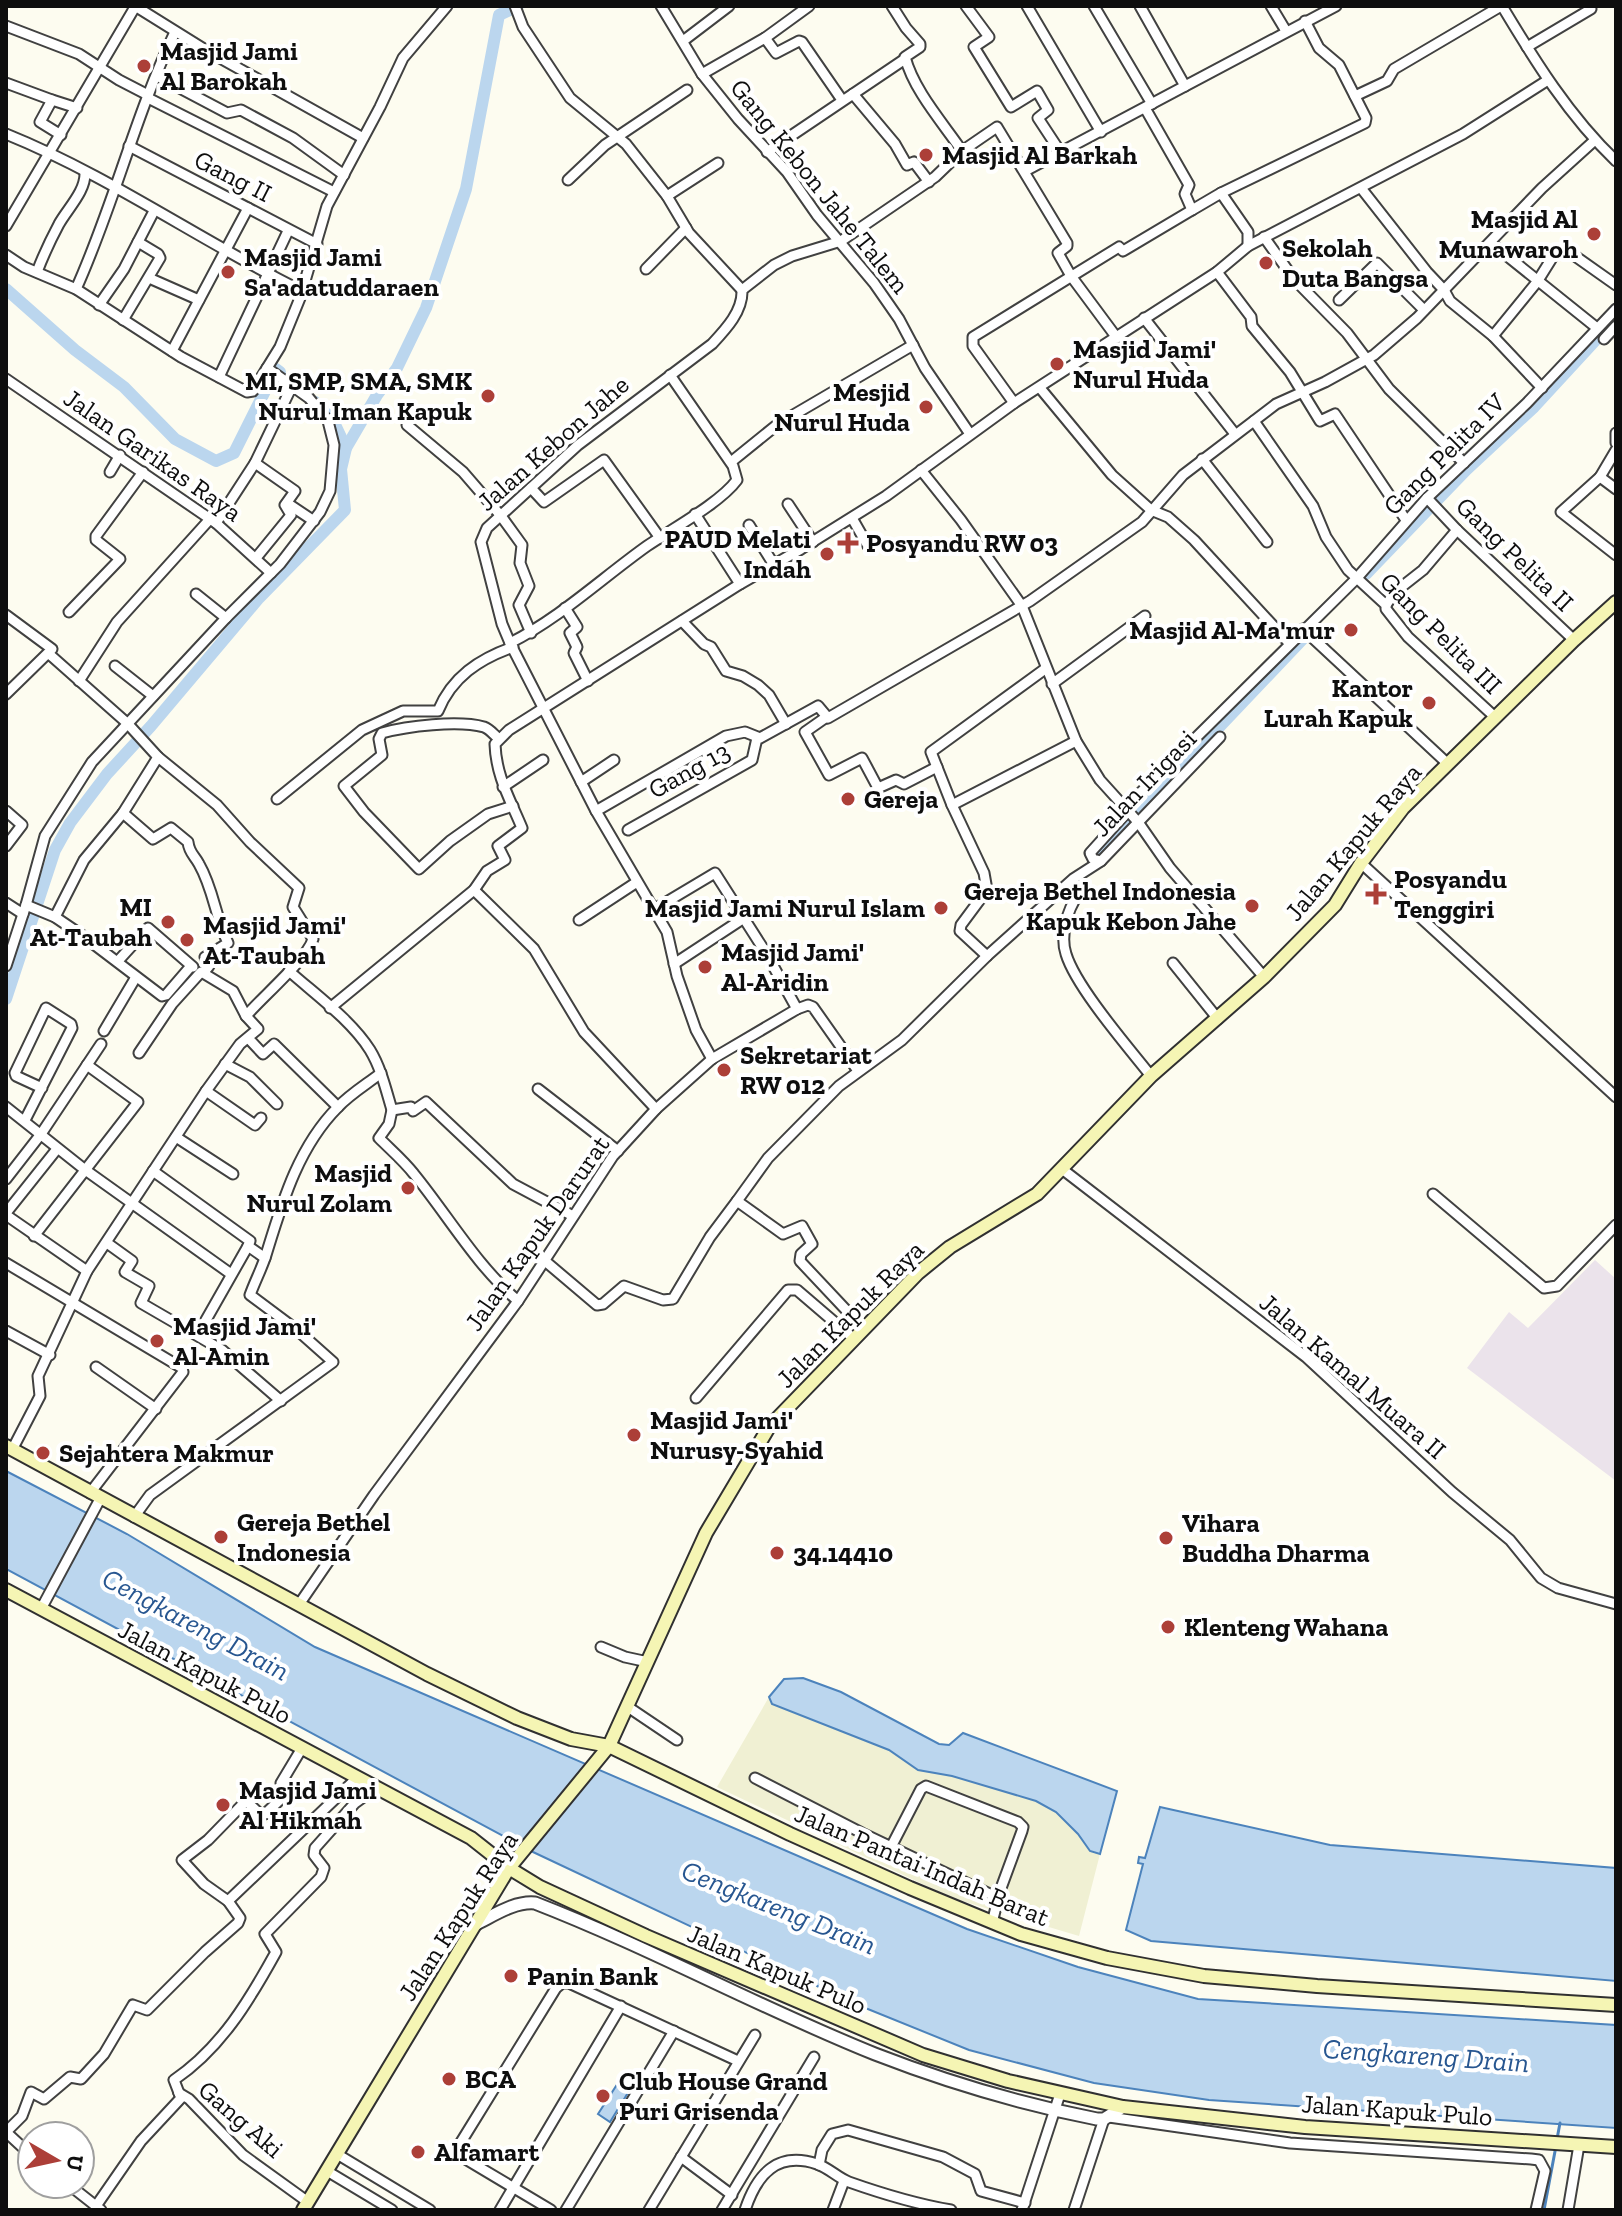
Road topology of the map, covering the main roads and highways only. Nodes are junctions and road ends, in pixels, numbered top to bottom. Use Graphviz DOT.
graph roads {
  1 [pos="1616,602"];
  2 [pos="9,1448"];
  3 [pos="9,1595"];
  4 [pos="609,1746"];
  5 [pos="509,1868"];
  6 [pos="1616,2005"];
  7 [pos="1612,2147"];
  8 [pos="306,2206"];
  1 -- 4 [label="main road, Jalan Kapuk Raya"];
  2 -- 4 [label="main road, Jalan Pantai Indah Barat"];
  3 -- 5 [label="main road, Jalan Kapuk Pulo"];
  4 -- 5 [label="main road, Jalan Kapuk Raya"];
  4 -- 6 [label="main road, Jalan Pantai Indah Barat"];
  5 -- 7 [label="main road, Jalan Kapuk Pulo"];
  5 -- 8 [label="main road, Jalan Kapuk Raya"];
}
